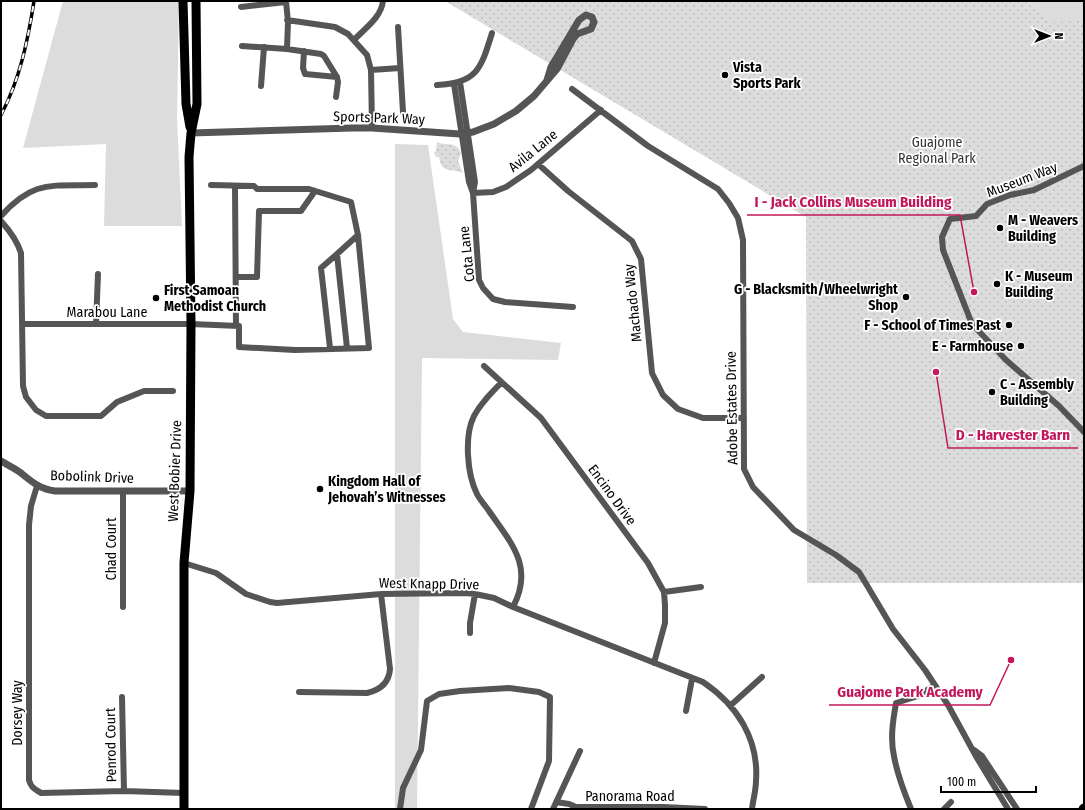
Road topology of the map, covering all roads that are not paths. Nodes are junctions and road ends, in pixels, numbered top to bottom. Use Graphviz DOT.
graph roads {
  1 [pos="183,1"];
  2 [pos="196,1"];
  3 [pos="383,1"];
  4 [pos="286,2"];
  5 [pos="241,8"];
  6 [pos="288,20"];
  7 [pos="398,27"];
  8 [pos="492,34"];
  9 [pos="354,40"];
  10 [pos="242,46"];
  11 [pos="264,47"];
  12 [pos="288,49"];
  13 [pos="304,51"];
  14 [pos="400,68"];
  15 [pos="371,70"];
  16 [pos="337,77"];
  17 [pos="547,80"];
  18 [pos="460,82"];
  19 [pos="454,84"];
  20 [pos="436,85"];
  21 [pos="261,86"];
  22 [pos="572,89"];
  23 [pos="336,97"];
  24 [pos="601,110"];
  25 [pos="403,112"];
  26 [pos="372,128"];
  27 [pos="468,132"];
  28 [pos="191,133"];
  29 [pos="460,134"];
  30 [pos="538,164"];
  31 [pos="1084,166"];
  32 [pos="211,185"];
  33 [pos="95,186"];
  34 [pos="235,186"];
  35 [pos="315,191"];
  36 [pos="473,193"];
  37 [pos="1,216"];
  38 [pos="1,221"];
  39 [pos="358,235"];
  40 [pos="337,254"];
  41 [pos="98,274"];
  42 [pos="236,277"];
  43 [pos="573,307"];
  44 [pos="23,324"];
  45 [pos="96,324"];
  46 [pos="191,324"];
  47 [pos="236,326"];
  48 [pos="330,348"];
  49 [pos="347,348"];
  50 [pos="484,366"];
  51 [pos="500,382"];
  52 [pos="173,391"];
  53 [pos="744,418"];
  54 [pos="1084,432"];
  55 [pos="1,461"];
  56 [pos="37,486"];
  57 [pos="123,492"];
  58 [pos="190,492"];
  59 [pos="184,563"];
  60 [pos="701,587"];
  61 [pos="664,592"];
  62 [pos="381,594"];
  63 [pos="475,594"];
  64 [pos="123,607"];
  65 [pos="513,607"];
  66 [pos="470,633"];
  67 [pos="654,663"];
  68 [pos="762,677"];
  69 [pos="692,679"];
  70 [pos="935,685"];
  71 [pos="299,692"];
  72 [pos="122,697"];
  73 [pos="731,706"];
  74 [pos="686,710"];
  75 [pos="972,748"];
  76 [pos="580,751"];
  77 [pos="124,792"];
  78 [pos="184,793"];
  79 [pos="556,802"];
  80 [pos="951,802"];
  81 [pos="184,809"];
  82 [pos="400,809"];
  83 [pos="531,809"];
  84 [pos="552,809"];
  85 [pos="705,809"];
  86 [pos="752,809"];
  87 [pos="911,809"];
  88 [pos="944,809"];
  89 [pos="1008,809"];
  90 [pos="1016,809"];
  1 -- 28 [label="main road"];
  2 -- 28 [label="main road"];
  3 -- 9 [label="street"];
  4 -- 5 [label="street"];
  4 -- 6 [label="street"];
  6 -- 9 [label="street"];
  6 -- 12 [label="street"];
  7 -- 14 [label="street"];
  8 -- 18 [label="street"];
  9 -- 15 [label="street"];
  10 -- 11 [label="street"];
  11 -- 12 [label="street"];
  11 -- 21 [label="street"];
  12 -- 13 [label="street"];
  13 -- 16 [label="street"];
  13 -- 16 [label="street"];
  14 -- 15 [label="street"];
  14 -- 25 [label="street"];
  15 -- 26 [label="street"];
  16 -- 23 [label="street"];
  17 -- 17 [label="street, Sports Park Way"];
  17 -- 27 [label="street, Sports Park Way"];
  18 -- 19 [label="street"];
  18 -- 27 [label="street, Cota Lane"];
  19 -- 20 [label="street"];
  19 -- 29 [label="street, Cota Lane"];
  22 -- 24 [label="street, Adobe Estates Drive"];
  24 -- 30 [label="street, Avila Lane"];
  24 -- 53 [label="street, Adobe Estates Drive"];
  26 -- 28 [label="street, Sports Park Way"];
  26 -- 29 [label="street, Sports Park Way"];
  27 -- 29 [label="street, Sports Park Way"];
  27 -- 36 [label="street, Cota Lane"];
  28 -- 46 [label="main road, West Bobier Drive"];
  29 -- 36 [label="street, Cota Lane"];
  30 -- 36 [label="street, Avila Lane"];
  30 -- 53 [label="street, Machado Way"];
  31 -- 54 [label="street, Museum Way"];
  32 -- 34 [label="street"];
  33 -- 37 [label="street"];
  34 -- 35 [label="street"];
  34 -- 42 [label="street"];
  35 -- 39 [label="street"];
  35 -- 42 [label="street"];
  36 -- 43 [label="street, Cota Lane"];
  38 -- 44 [label="street"];
  39 -- 40 [label="street"];
  39 -- 49 [label="street"];
  40 -- 48 [label="street"];
  40 -- 49 [label="street"];
  41 -- 45 [label="street"];
  42 -- 47 [label="street"];
  44 -- 45 [label="street, Marabou Lane"];
  44 -- 52 [label="street"];
  45 -- 46 [label="street, Marabou Lane"];
  46 -- 47 [label="street, Marabou Lane"];
  46 -- 58 [label="main road, West Bobier Drive"];
  47 -- 48 [label="street"];
  48 -- 49 [label="street"];
  50 -- 51 [label="street, Encino Drive"];
  51 -- 61 [label="street, Encino Drive"];
  51 -- 65 [label="street"];
  53 -- 70 [label="street, Adobe Estates Drive"];
  55 -- 56 [label="street, Bobolink Drive"];
  56 -- 57 [label="street, Bobolink Drive"];
  56 -- 77 [label="street, Dorsey Way"];
  57 -- 58 [label="street, Bobolink Drive"];
  57 -- 64 [label="street, Chad Court"];
  58 -- 59 [label="main road, West Bobier Drive"];
  59 -- 62 [label="street, West Knapp Drive"];
  59 -- 78 [label="main road, West Bobier Drive"];
  60 -- 61 [label="street"];
  61 -- 67 [label="street, Encino Drive"];
  62 -- 63 [label="street, West Knapp Drive"];
  62 -- 71 [label="street"];
  63 -- 65 [label="street, West Knapp Drive"];
  63 -- 66 [label="street"];
  65 -- 67 [label="street, West Knapp Drive"];
  67 -- 69 [label="street, West Knapp Drive"];
  68 -- 73 [label="street"];
  69 -- 73 [label="street, West Knapp Drive"];
  69 -- 74 [label="street"];
  70 -- 75 [label="street, Adobe Estates Drive"];
  70 -- 87 [label="street"];
  72 -- 77 [label="street, Penrod Court"];
  73 -- 86 [label="street, West Knapp Drive"];
  75 -- 89 [label="street, Adobe Estates Drive"];
  75 -- 90 [label="street, Adobe Estates Drive"];
  76 -- 79 [label="street"];
  77 -- 78 [label="street, Dorsey Way"];
  78 -- 81 [label="main road, West Bobier Drive"];
  79 -- 84 [label="street"];
  79 -- 85 [label="street, Panorama Road"];
  80 -- 88 [label="street"];
  82 -- 83 [label="street"];
}
